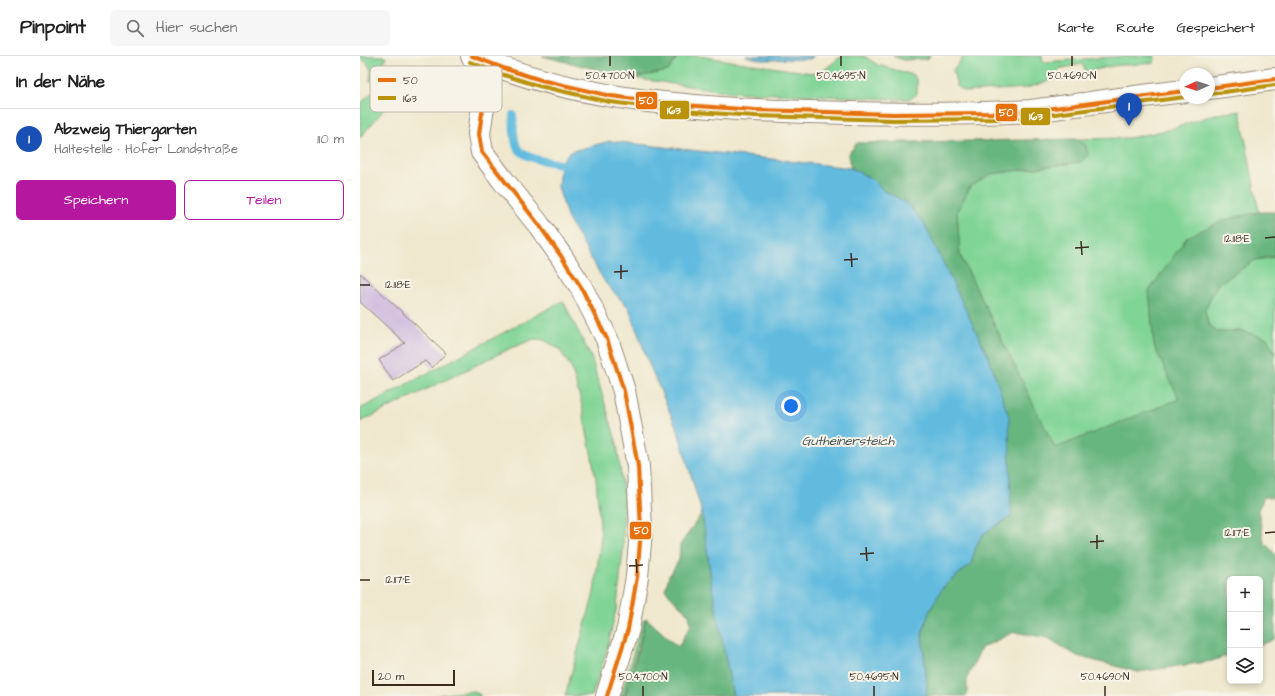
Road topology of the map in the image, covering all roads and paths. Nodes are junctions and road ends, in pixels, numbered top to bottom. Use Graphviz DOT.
graph roads {
  1 [pos="472,56"];
  2 [pos="494,65"];
  3 [pos="502,68"];
  4 [pos="1275,79"];
  5 [pos="1215,87"];
  6 [pos="1179,92"];
  7 [pos="482,112"];
  8 [pos="607,696"];
  1 -- 2 [label="main road"];
  3 -- 6 [label="main road"];
  4 -- 5 [label="main road"];
  7 -- 8 [label="main road"];
}
